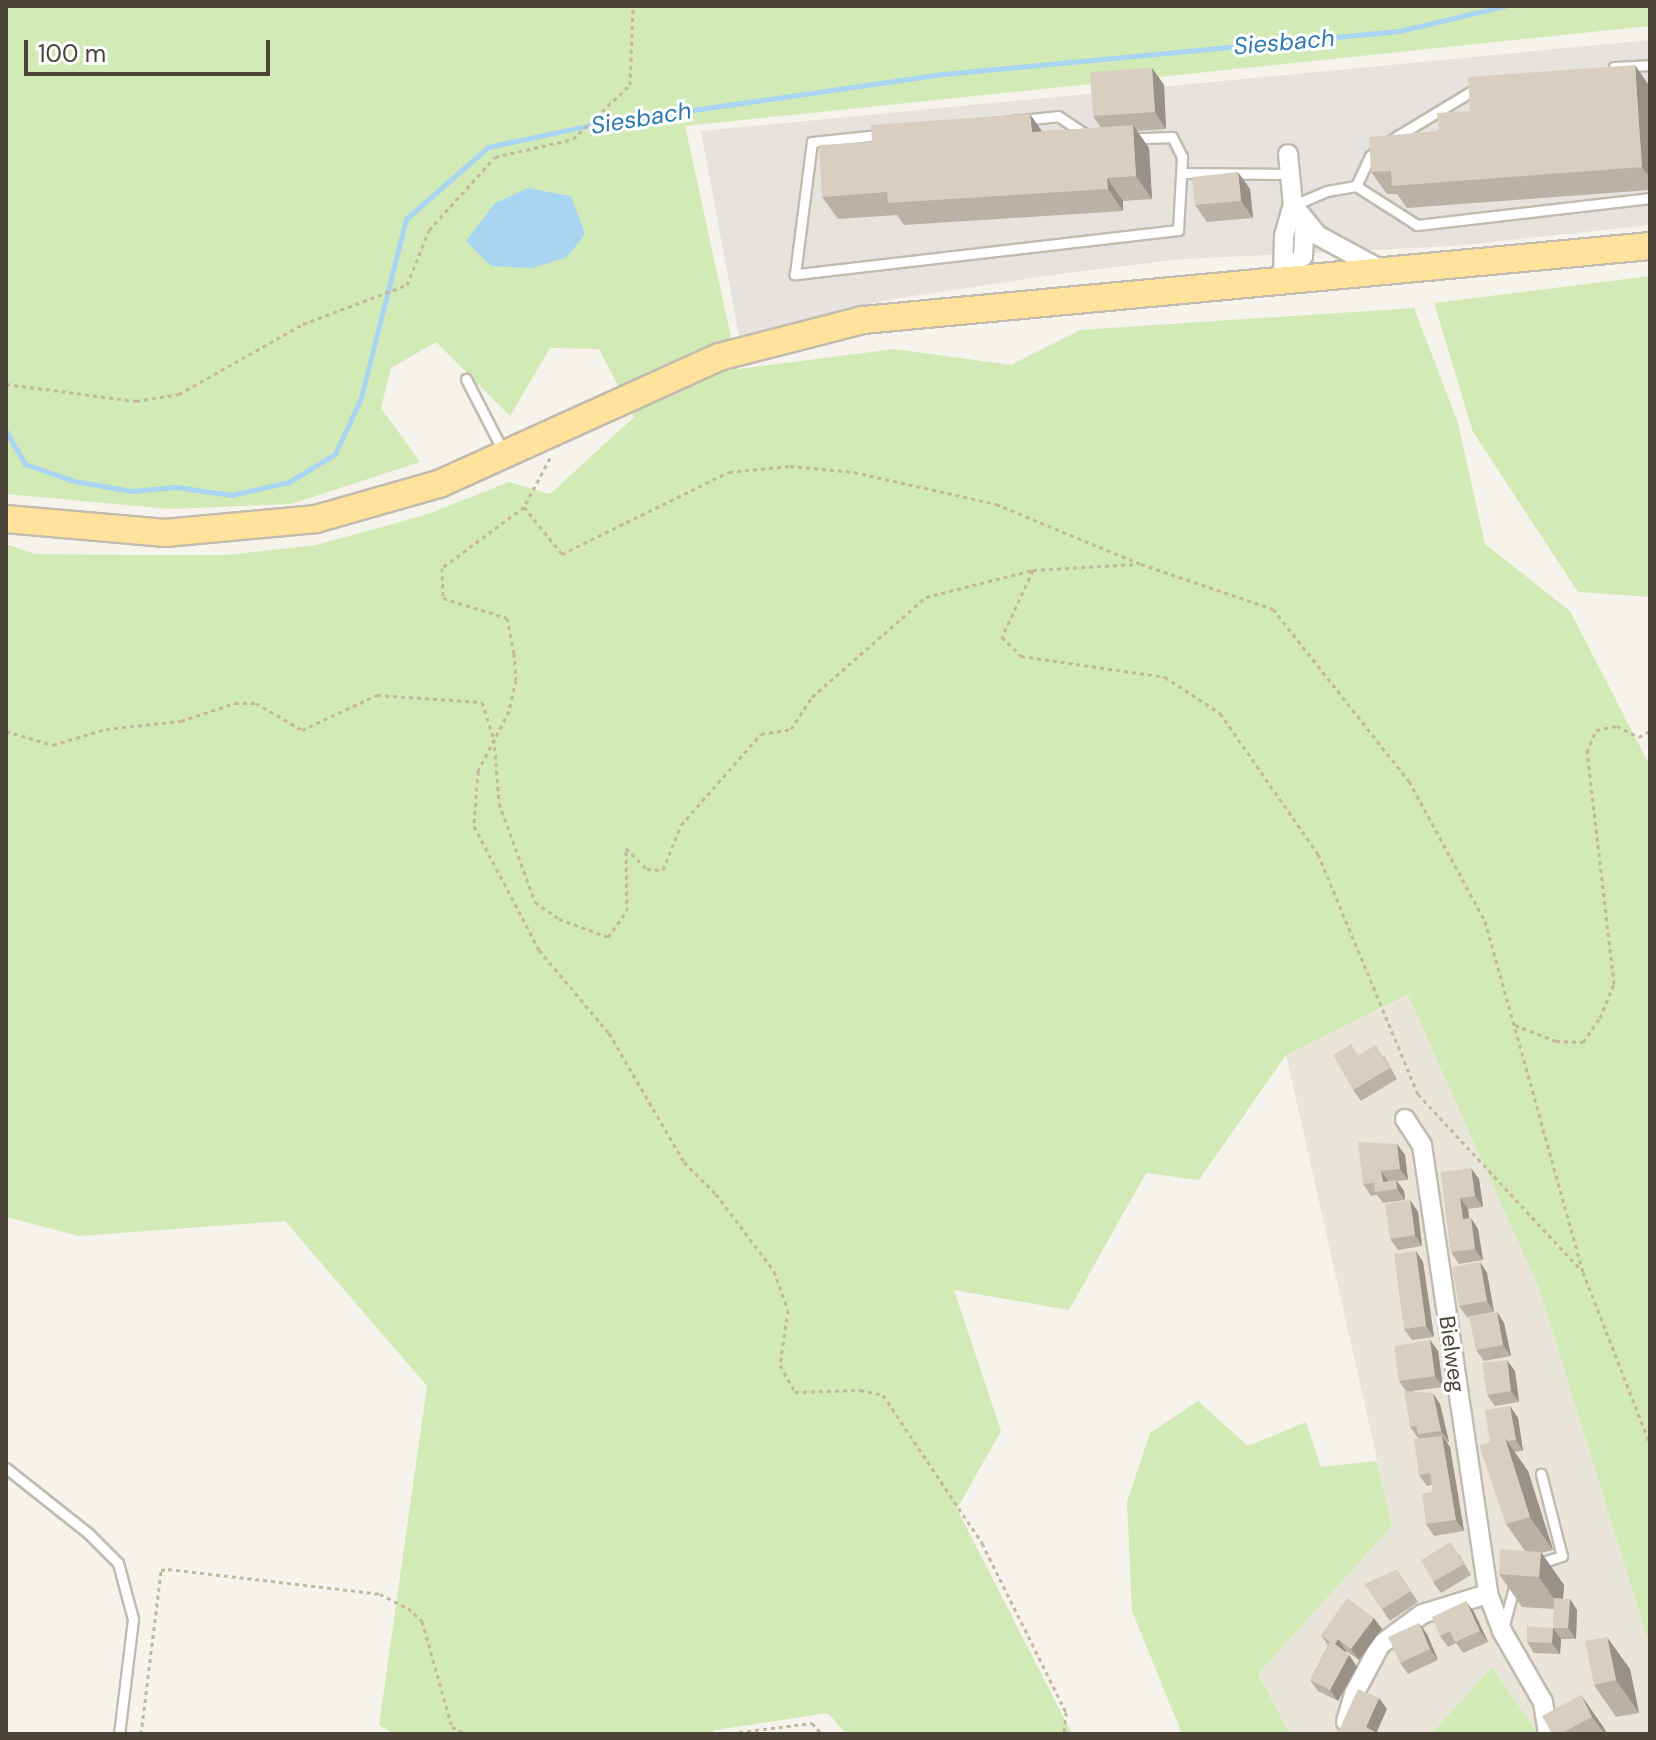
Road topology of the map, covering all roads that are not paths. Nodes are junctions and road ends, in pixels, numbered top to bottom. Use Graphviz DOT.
graph roads {
  1 [pos="1650,65"];
  2 [pos="1602,69"];
  3 [pos="1485,83"];
  4 [pos="1288,154"];
  5 [pos="1182,173"];
  6 [pos="1290,174"];
  7 [pos="1356,186"];
  8 [pos="1650,198"];
  9 [pos="1293,205"];
  10 [pos="1305,223"];
  11 [pos="1650,246"];
  12 [pos="1380,269"];
  13 [pos="1283,278"];
  14 [pos="466,379"];
  15 [pos="504,454"];
  16 [pos="6,519"];
  17 [pos="1405,1119"];
  18 [pos="6,1468"];
  19 [pos="1541,1474"];
  20 [pos="1488,1594"];
  21 [pos="1502,1631"];
  22 [pos="1346,1722"];
  23 [pos="119,1734"];
  24 [pos="1548,1734"];
  1 -- 2 [label="lane"];
  3 -- 7 [label="lane"];
  4 -- 6 [label="street"];
  5 -- 5 [label="lane"];
  5 -- 6 [label="lane"];
  6 -- 9 [label="street"];
  7 -- 8 [label="lane"];
  7 -- 9 [label="lane"];
  9 -- 10 [label="street"];
  9 -- 13 [label="street"];
  10 -- 12 [label="street"];
  10 -- 13 [label="street"];
  11 -- 12 [label="main road"];
  12 -- 13 [label="main road"];
  13 -- 15 [label="main road"];
  14 -- 15 [label="lane"];
  15 -- 16 [label="main road"];
  17 -- 20 [label="street, Bielweg"];
  18 -- 23 [label="lane"];
  19 -- 21 [label="lane"];
  20 -- 21 [label="street, Bielweg"];
  20 -- 22 [label="street"];
  21 -- 24 [label="street, Bielweg"];
}
